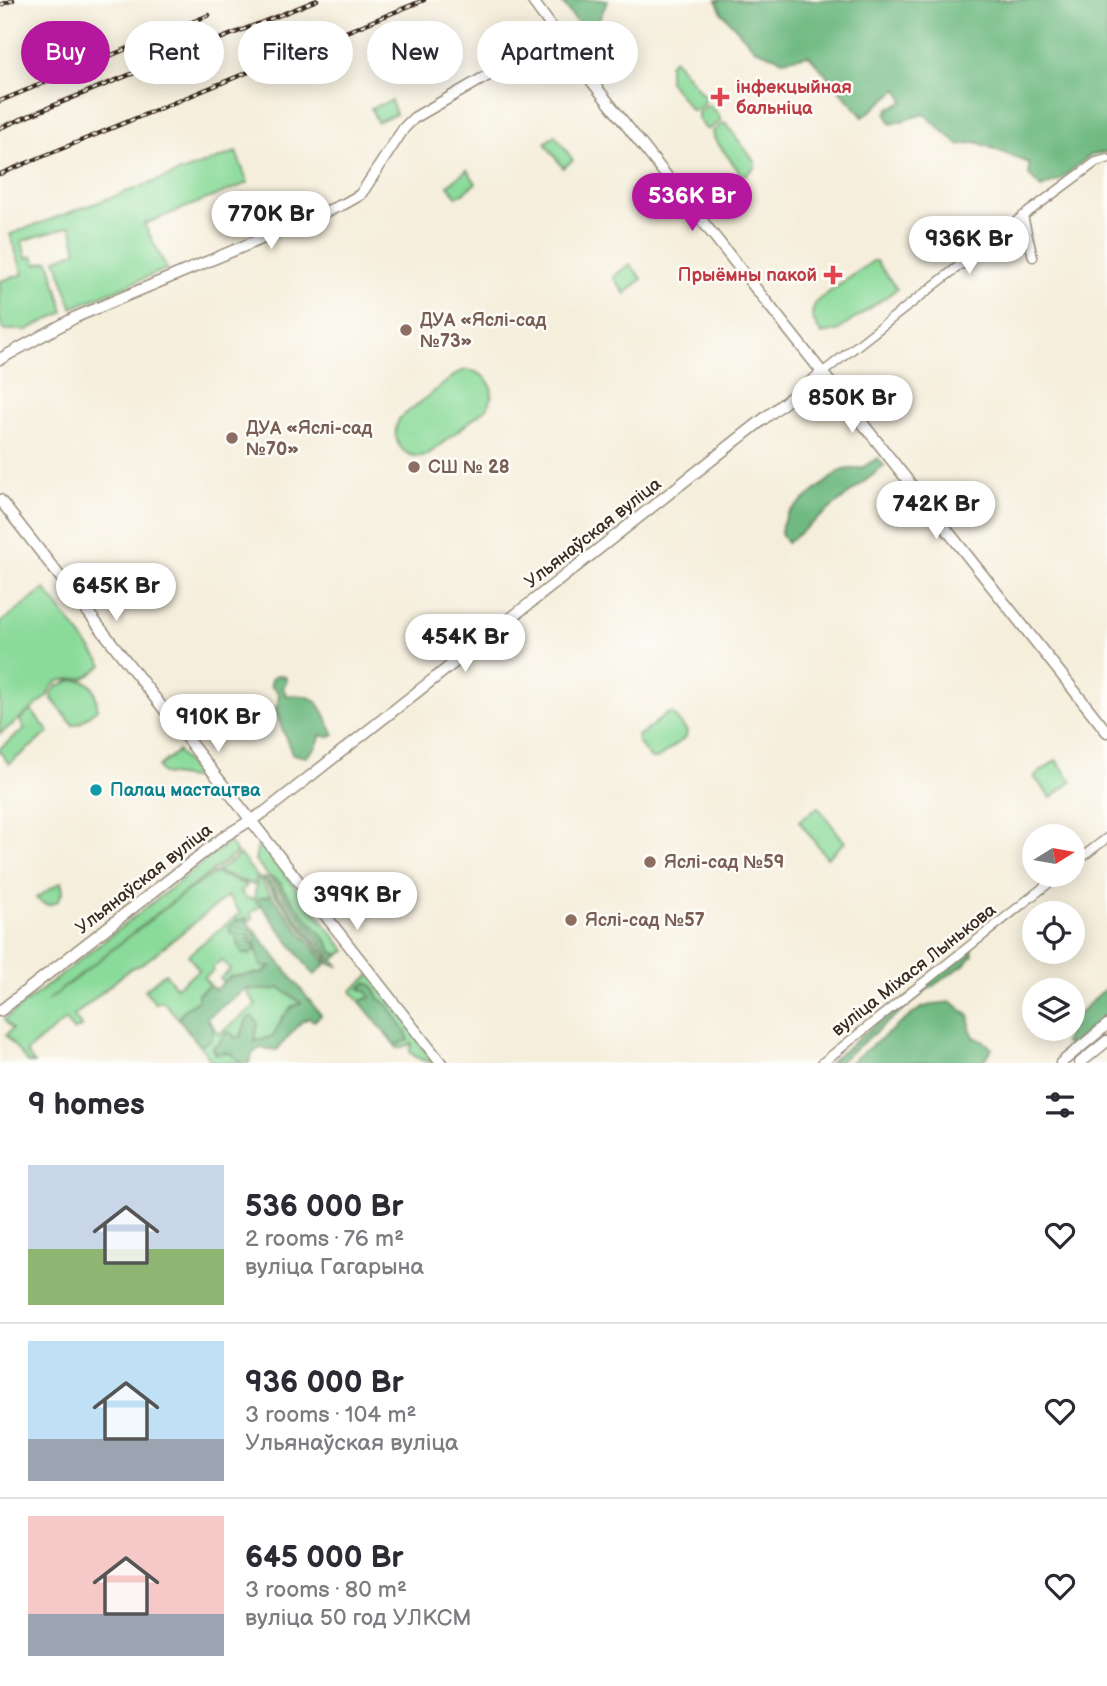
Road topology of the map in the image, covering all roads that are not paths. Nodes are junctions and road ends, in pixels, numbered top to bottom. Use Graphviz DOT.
graph roads {
  1 [pos="532,0"];
  2 [pos="548,21"];
  3 [pos="477,82"];
  4 [pos="594,84"];
  5 [pos="1107,159"];
  6 [pos="1023,216"];
  7 [pos="1033,257"];
  8 [pos="0,359"];
  9 [pos="822,373"];
  10 [pos="0,500"];
  11 [pos="1107,732"];
  12 [pos="250,820"];
  13 [pos="1107,838"];
  14 [pos="1085,855"];
  15 [pos="1044,887"];
  16 [pos="0,1011"];
  17 [pos="1107,1025"];
  18 [pos="1107,1041"];
  19 [pos="441,1063"];
  20 [pos="822,1063"];
  21 [pos="1061,1063"];
  22 [pos="1080,1063"];
  1 -- 2 [label="main road"];
  3 -- 8 [label="main road"];
  4 -- 9 [label="main road"];
  5 -- 6 [label="street, Ульянаўская вуліца"];
  6 -- 7 [label="street"];
  6 -- 9 [label="street, Ульянаўская вуліца"];
  9 -- 11 [label="main road"];
  9 -- 12 [label="main road, Ульянаўская вуліца"];
  10 -- 12 [label="main road"];
  12 -- 16 [label="main road, Ульянаўская вуліца"];
  12 -- 19 [label="main road"];
  13 -- 14 [label="street"];
  15 -- 20 [label="street, вуліца Міхася Лынькова"];
  17 -- 21 [label="main road"];
  18 -- 22 [label="main road"];
}
